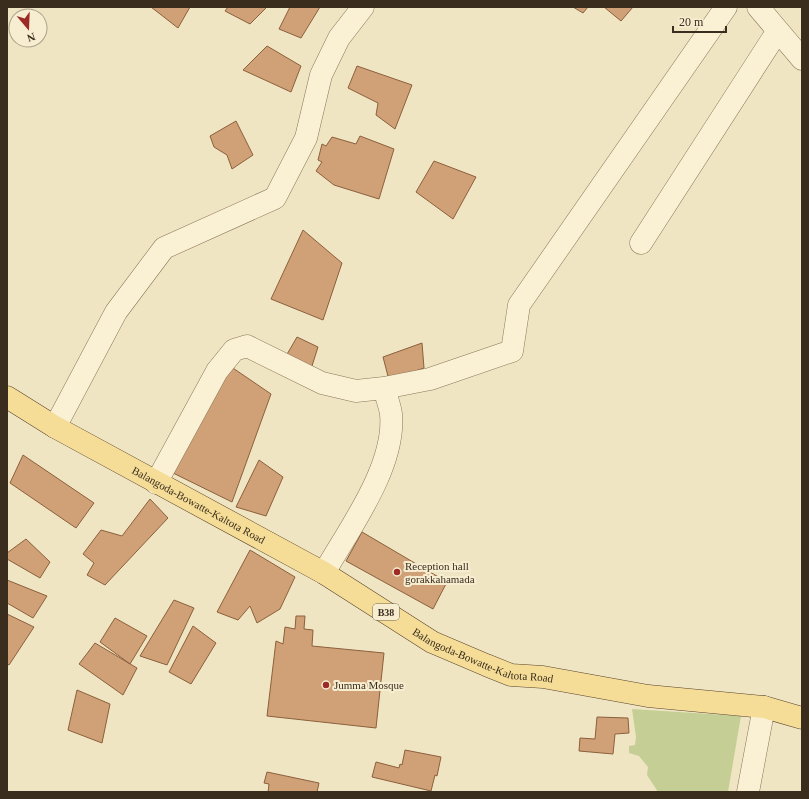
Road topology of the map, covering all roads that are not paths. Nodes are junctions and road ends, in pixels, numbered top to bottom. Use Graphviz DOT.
graph roads {
  1 [pos="363,7"];
  2 [pos="726,7"];
  3 [pos="758,7"];
  4 [pos="777,32"];
  5 [pos="802,59"];
  6 [pos="641,243"];
  7 [pos="384,388"];
  8 [pos="7,397"];
  9 [pos="56,427"];
  10 [pos="156,483"];
  11 [pos="324,573"];
  12 [pos="764,707"];
  13 [pos="802,718"];
  14 [pos="748,792"];
  1 -- 9 [label="street"];
  2 -- 7 [label="street"];
  3 -- 4 [label="street"];
  4 -- 5 [label="street"];
  4 -- 6 [label="street"];
  7 -- 10 [label="street"];
  7 -- 11 [label="street"];
  8 -- 9 [label="main road, Balangoda-Bowatte-Kaltota Road / B38"];
  9 -- 10 [label="main road, Balangoda-Bowatte-Kaltota Road / B38"];
  10 -- 11 [label="main road, Balangoda-Bowatte-Kaltota Road / B38"];
  11 -- 12 [label="main road, Balangoda-Bowatte-Kaltota Road / B38"];
  12 -- 13 [label="main road, Balangoda-Bowatte-Kaltota Road / B38"];
  12 -- 14 [label="street"];
}
